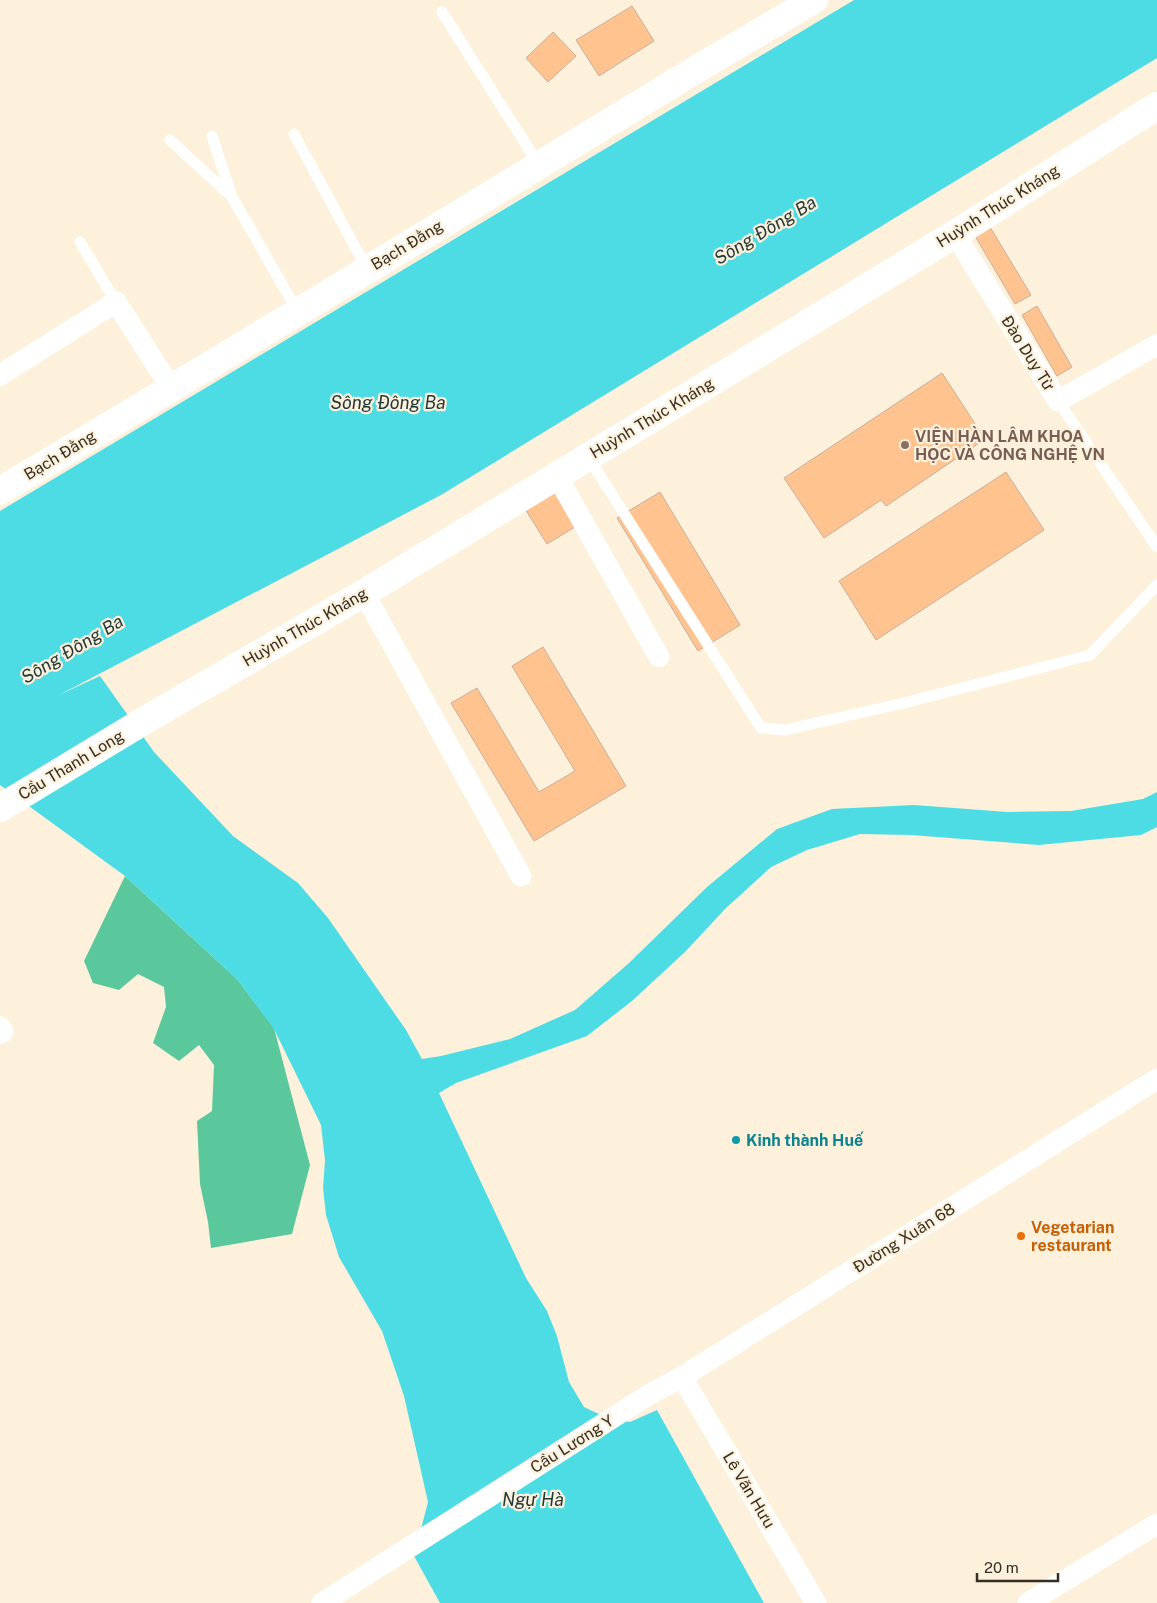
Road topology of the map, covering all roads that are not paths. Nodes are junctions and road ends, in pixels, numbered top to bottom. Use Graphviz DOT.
graph roads {
  1 [pos="814,0"];
  2 [pos="442,12"];
  3 [pos="1157,106"];
  4 [pos="294,134"];
  5 [pos="212,136"];
  6 [pos="170,140"];
  7 [pos="539,165"];
  8 [pos="232,197"];
  9 [pos="954,234"];
  10 [pos="80,242"];
  11 [pos="367,270"];
  12 [pos="116,302"];
  13 [pos="298,312"];
  14 [pos="1157,344"];
  15 [pos="1,372"];
  16 [pos="171,388"];
  17 [pos="1058,401"];
  18 [pos="588,458"];
  19 [pos="557,476"];
  20 [pos="0,491"];
  21 [pos="1157,547"];
  22 [pos="1157,585"];
  23 [pos="364,593"];
  24 [pos="659,656"];
  25 [pos="142,722"];
  26 [pos="0,808"];
  27 [pos="522,876"];
  28 [pos="0,1027"];
  29 [pos="0,1033"];
  30 [pos="1157,1080"];
  31 [pos="682,1377"];
  32 [pos="650,1394"];
  33 [pos="1157,1524"];
  34 [pos="350,1596"];
  35 [pos="322,1603"];
  36 [pos="816,1603"];
  37 [pos="1028,1603"];
  1 -- 7 [label="main road, Bạch Đằng"];
  2 -- 7 [label="lane"];
  3 -- 9 [label="main road, Huỳnh Thúc Kháng"];
  4 -- 11 [label="lane"];
  5 -- 8 [label="lane"];
  6 -- 8 [label="lane"];
  7 -- 11 [label="main road, Bạch Đằng"];
  8 -- 13 [label="lane"];
  9 -- 17 [label="street, Đào Duy Từ"];
  9 -- 18 [label="main road, Huỳnh Thúc Kháng"];
  10 -- 12 [label="lane"];
  11 -- 13 [label="main road, Bạch Đằng"];
  12 -- 15 [label="street"];
  12 -- 16 [label="street"];
  13 -- 16 [label="main road, Bạch Đằng"];
  14 -- 17 [label="street, Đào Duy Từ"];
  16 -- 20 [label="main road, Bạch Đằng"];
  17 -- 21 [label="lane"];
  18 -- 19 [label="main road, Huỳnh Thúc Kháng"];
  18 -- 22 [label="lane"];
  19 -- 23 [label="main road, Huỳnh Thúc Kháng"];
  19 -- 24 [label="street"];
  23 -- 25 [label="main road, Huỳnh Thúc Kháng"];
  23 -- 27 [label="street"];
  25 -- 26 [label="main road, Cầu Thanh Long"];
  28 -- 29 [label="street"];
  30 -- 31 [label="street, Đường Xuân 68"];
  31 -- 32 [label="street, Đường Xuân 68"];
  31 -- 36 [label="street, Lê Văn Hưu"];
  32 -- 34 [label="street, Cầu Lương Y"];
  33 -- 37 [label="street"];
  34 -- 35 [label="street"];
}
